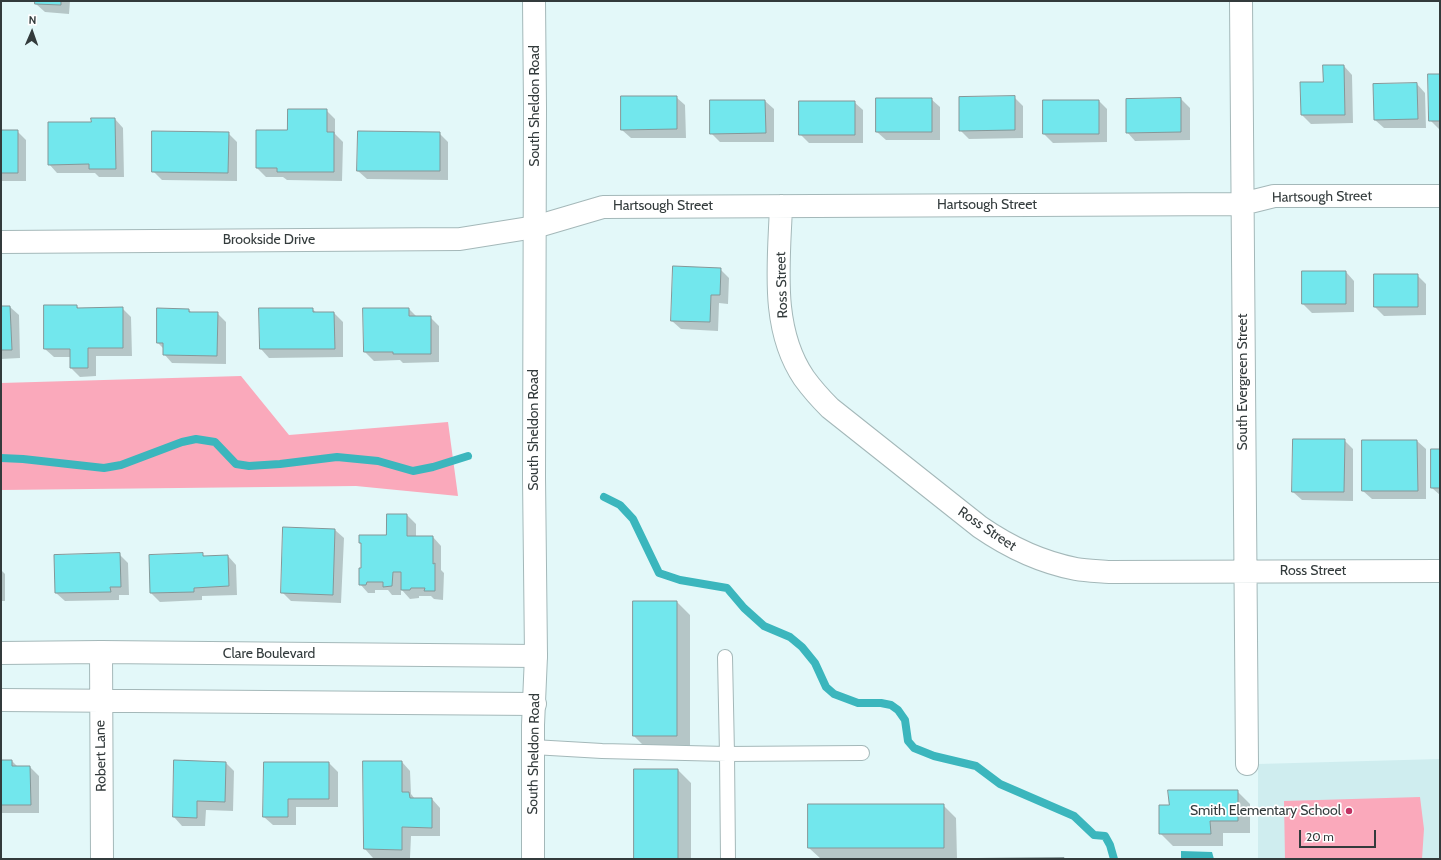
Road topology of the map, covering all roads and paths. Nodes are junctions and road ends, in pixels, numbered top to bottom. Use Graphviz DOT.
graph roads {
  1 [pos="534,1"];
  2 [pos="1241,1"];
  3 [pos="1440,196"];
  4 [pos="1242,204"];
  5 [pos="781,206"];
  6 [pos="535,227"];
  7 [pos="1,242"];
  8 [pos="1244,571"];
  9 [pos="1440,571"];
  10 [pos="101,652"];
  11 [pos="1,653"];
  12 [pos="536,656"];
  13 [pos="724,657"];
  14 [pos="1,700"];
  15 [pos="100,700"];
  16 [pos="535,704"];
  17 [pos="533,747"];
  18 [pos="862,753"];
  19 [pos="726,754"];
  20 [pos="1247,764"];
  21 [pos="102,859"];
  22 [pos="533,859"];
  23 [pos="728,859"];
  1 -- 6 [label="street, South Sheldon Road"];
  2 -- 4 [label="street, South Evergreen Street"];
  3 -- 4 [label="street, Hartsough Street"];
  4 -- 5 [label="street, Hartsough Street"];
  4 -- 8 [label="street, South Evergreen Street"];
  5 -- 6 [label="street, Hartsough Street"];
  5 -- 8 [label="street, Ross Street"];
  6 -- 7 [label="street, Brookside Drive"];
  6 -- 12 [label="street, South Sheldon Road"];
  8 -- 9 [label="street, Ross Street"];
  8 -- 20 [label="street, South Evergreen Street"];
  10 -- 11 [label="street, Clare Boulevard"];
  10 -- 12 [label="street, Clare Boulevard"];
  10 -- 15 [label="street, Robert Lane"];
  12 -- 16 [label="street, South Sheldon Road"];
  13 -- 19 [label="lane"];
  14 -- 15 [label="street"];
  15 -- 16 [label="street"];
  15 -- 21 [label="street, Robert Lane"];
  16 -- 17 [label="street, South Sheldon Road"];
  17 -- 19 [label="lane"];
  17 -- 22 [label="street, South Sheldon Road"];
  18 -- 19 [label="lane"];
  19 -- 23 [label="lane"];
}
